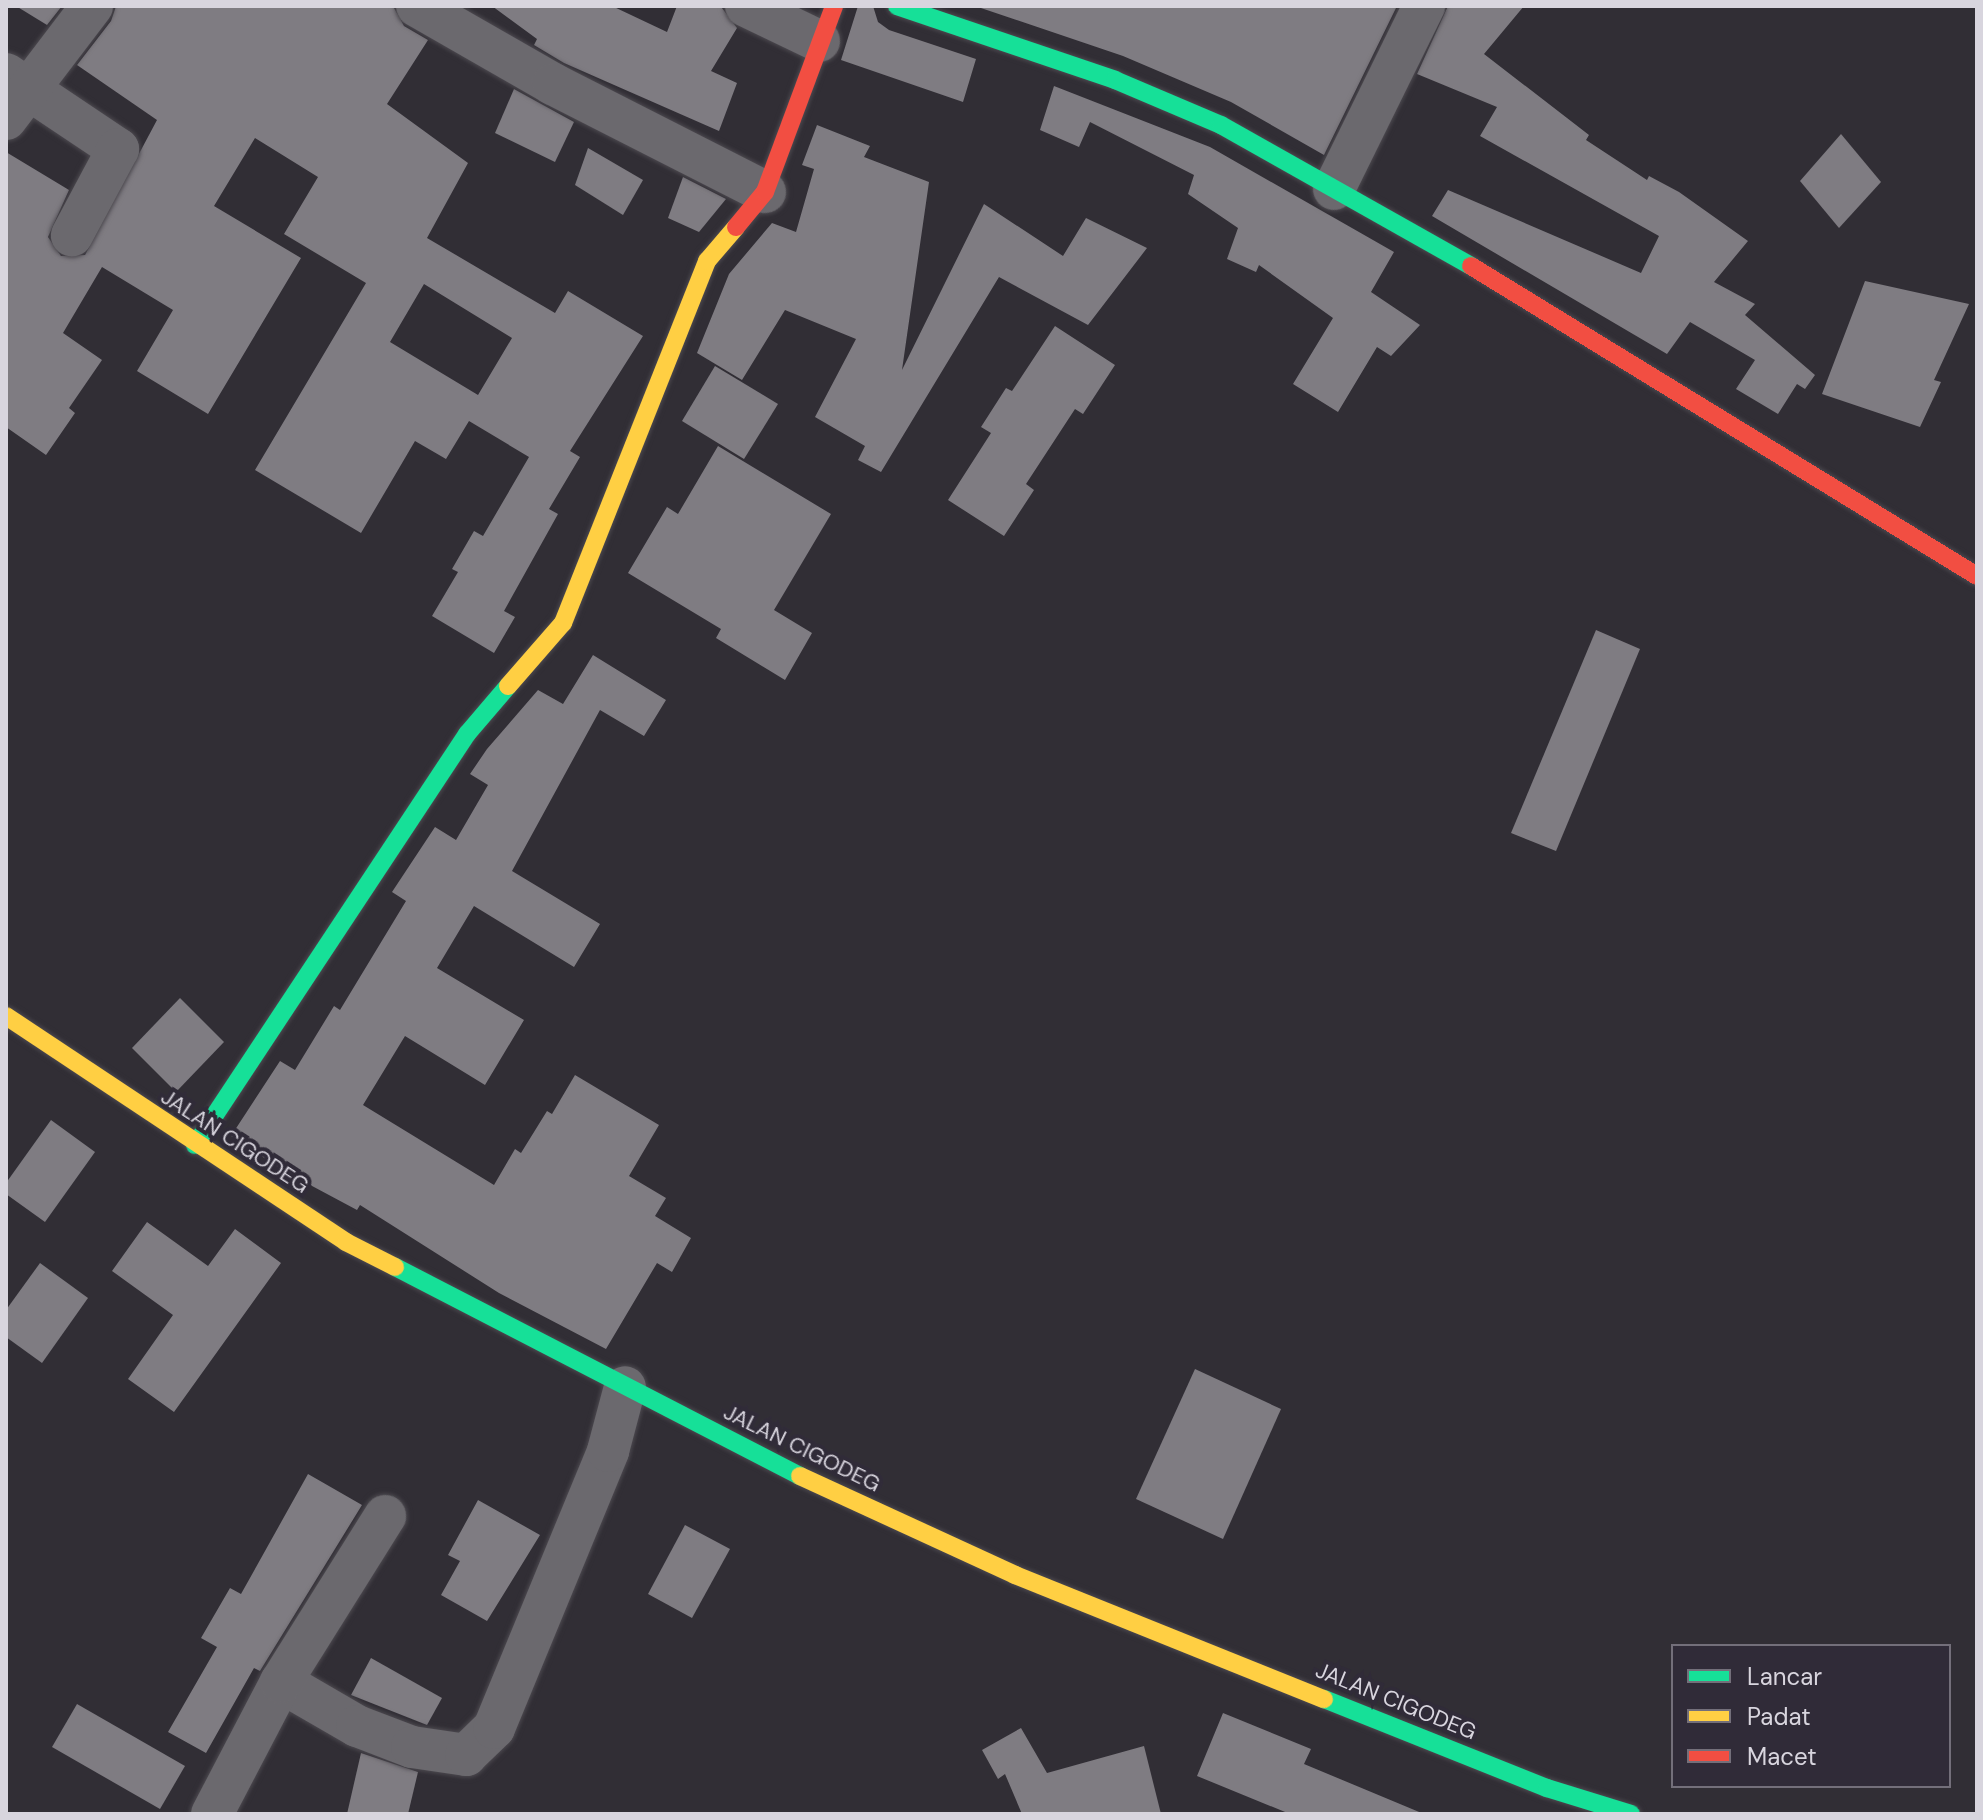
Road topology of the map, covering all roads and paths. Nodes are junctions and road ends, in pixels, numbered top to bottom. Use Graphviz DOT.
graph roads {
  1 [pos="92,6"];
  2 [pos="417,6"];
  3 [pos="746,6"];
  4 [pos="897,6"];
  5 [pos="1424,6"];
  6 [pos="827,24"];
  7 [pos="14,96"];
  8 [pos="1334,189"];
  9 [pos="765,192"];
  10 [pos="72,235"];
  11 [pos="1977,576"];
  12 [pos="6,1016"];
  13 [pos="195,1145"];
  14 [pos="625,1387"];
  15 [pos="385,1516"];
  16 [pos="281,1682"];
  17 [pos="212,1814"];
  18 [pos="1631,1814"];
  1 -- 7 [label="street"];
  2 -- 9 [label="street"];
  3 -- 6 [label="street"];
  4 -- 8 [label="street"];
  5 -- 8 [label="street"];
  6 -- 9 [label="street"];
  7 -- 10 [label="street"];
  8 -- 11 [label="street"];
  9 -- 13 [label="street"];
  12 -- 13 [label="street, JALAN CIGODEG"];
  13 -- 14 [label="street, JALAN CIGODEG"];
  14 -- 16 [label="street"];
  14 -- 18 [label="street, JALAN CIGODEG"];
  15 -- 16 [label="street"];
  16 -- 17 [label="street"];
}
